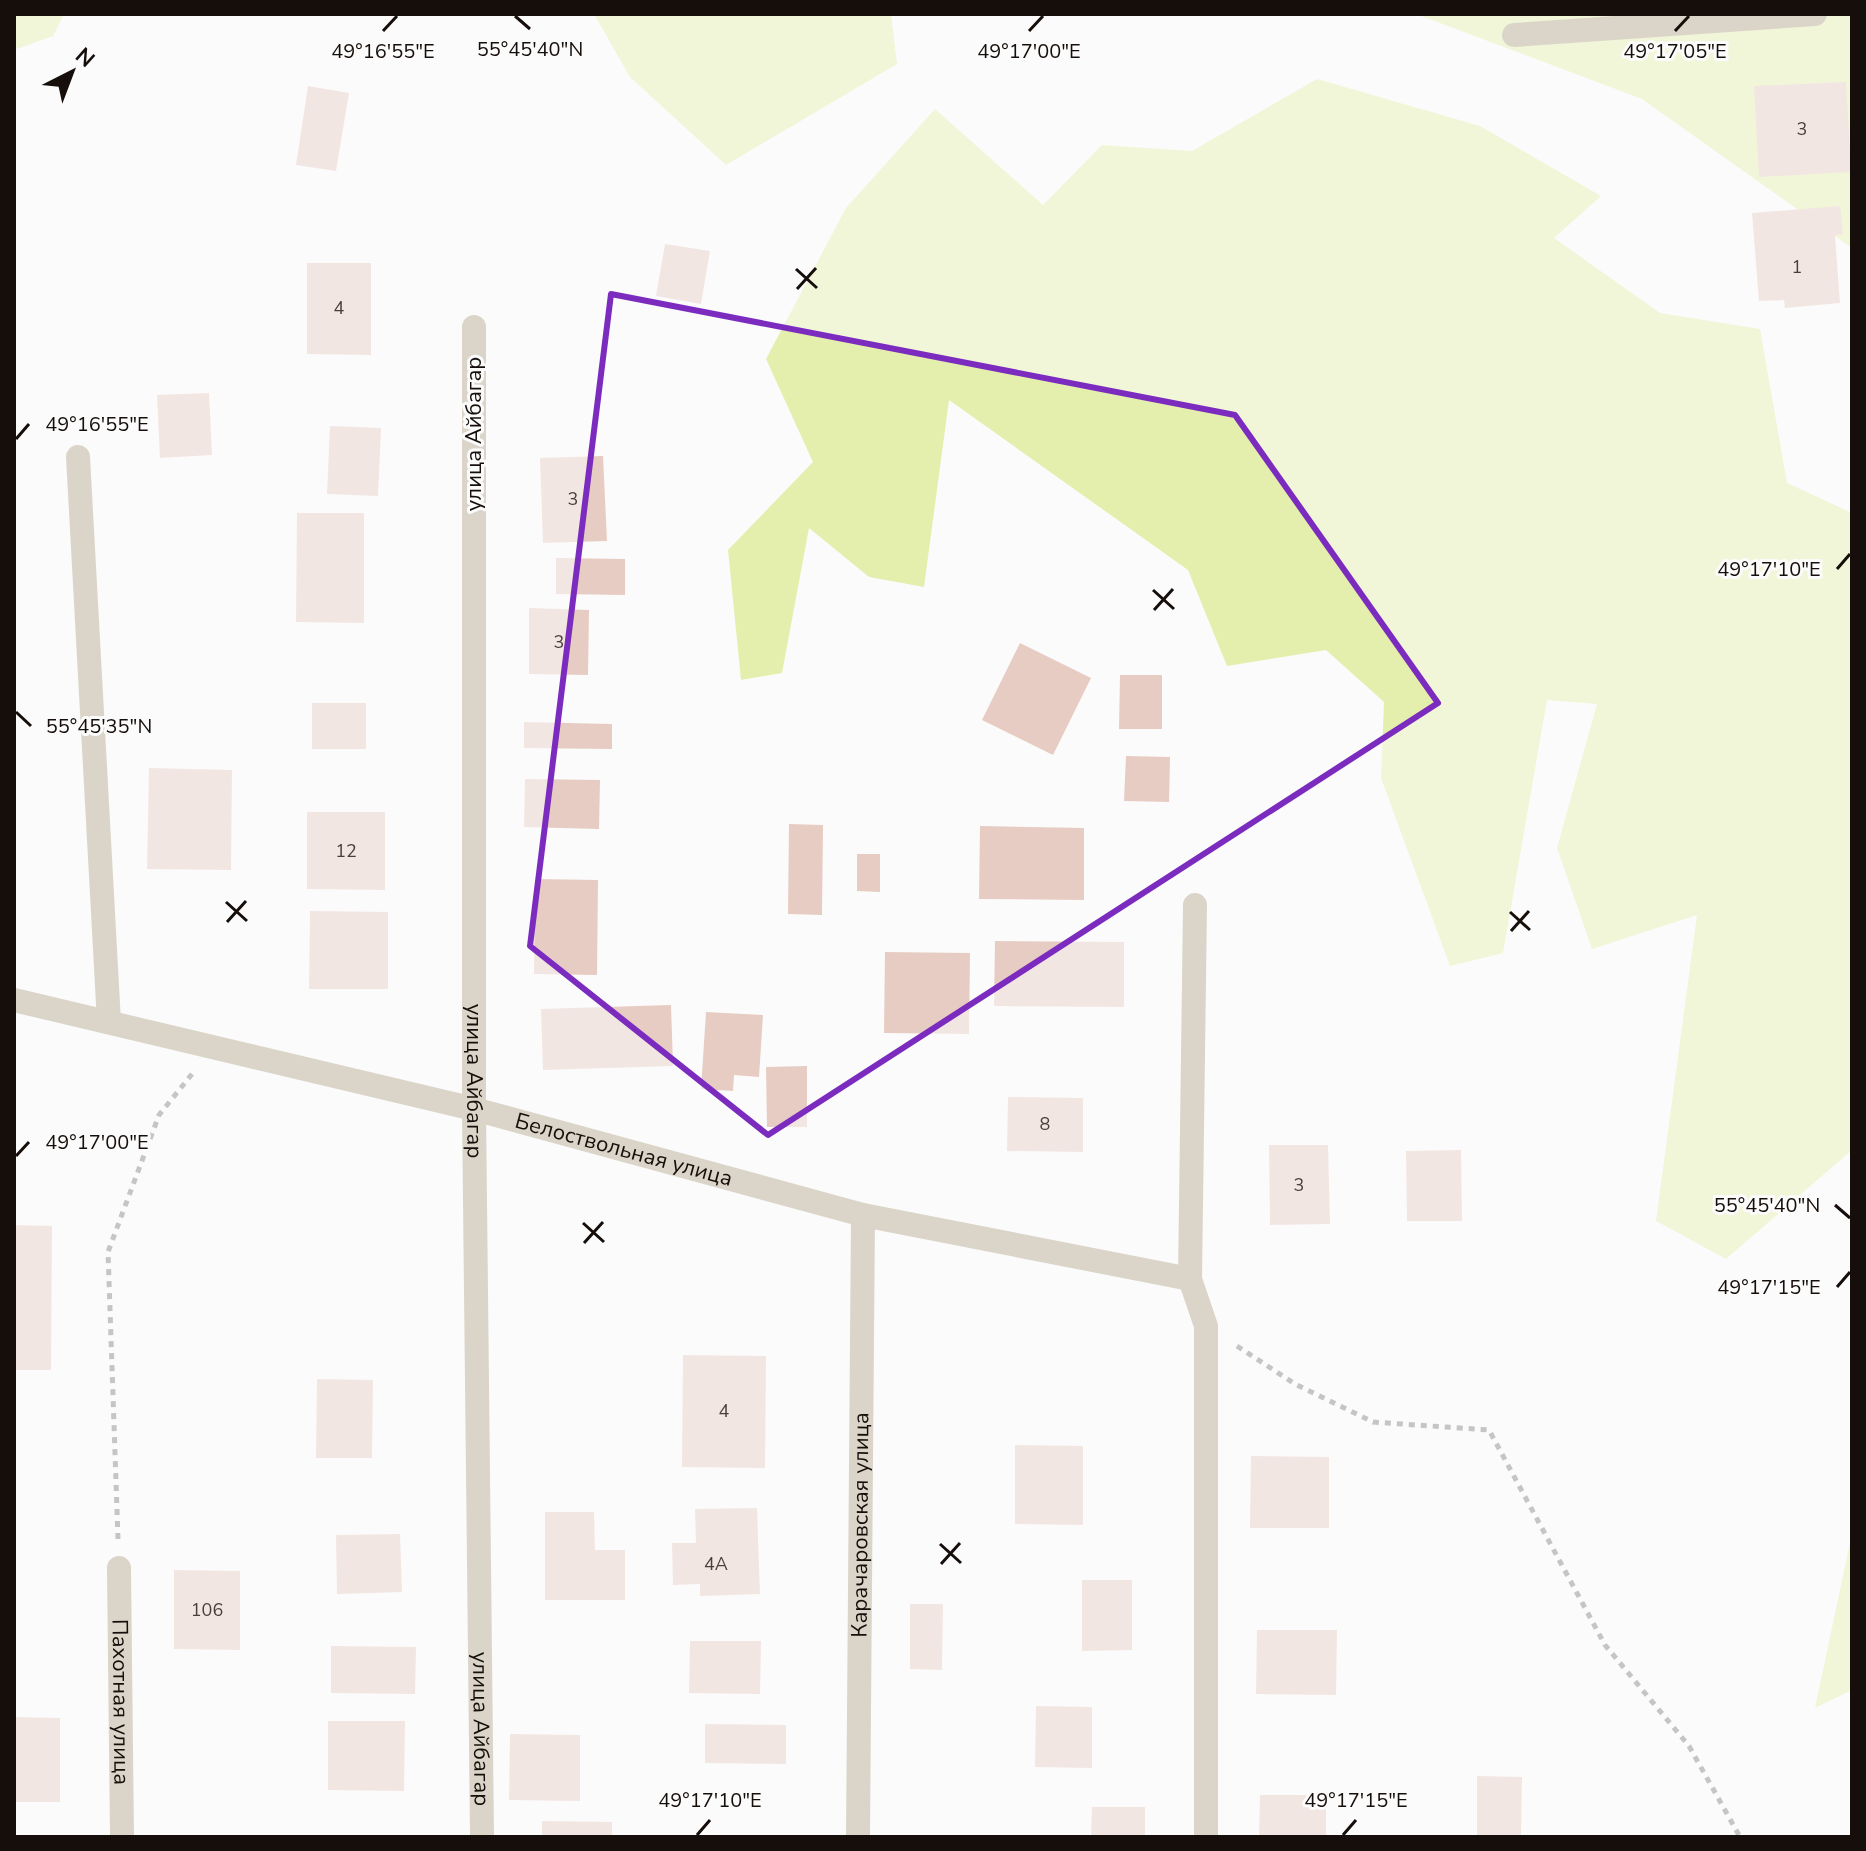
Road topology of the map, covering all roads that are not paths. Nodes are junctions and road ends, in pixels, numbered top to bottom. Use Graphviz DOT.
graph roads {
  1 [pos="1815,14"];
  2 [pos="1514,35"];
  3 [pos="474,327"];
  4 [pos="78,457"];
  5 [pos="1195,905"];
  6 [pos="14,1000"];
  7 [pos="109,1022"];
  8 [pos="474,1109"];
  9 [pos="863,1215"];
  10 [pos="1190,1279"];
  11 [pos="119,1568"];
  12 [pos="122,1837"];
  13 [pos="482,1837"];
  14 [pos="858,1837"];
  15 [pos="1206,1837"];
  1 -- 2 [label="street"];
  3 -- 8 [label="street, улица Айбагар"];
  4 -- 7 [label="street"];
  5 -- 10 [label="street"];
  6 -- 7 [label="street, Белоствольная улица"];
  7 -- 8 [label="street, Белоствольная улица"];
  8 -- 9 [label="street, Белоствольная улица"];
  8 -- 13 [label="street, улица Айбагар"];
  9 -- 10 [label="street, Белоствольная улица"];
  9 -- 14 [label="street, Карачаровская улица"];
  10 -- 15 [label="street"];
  11 -- 12 [label="street, Пахотная улица"];
}
